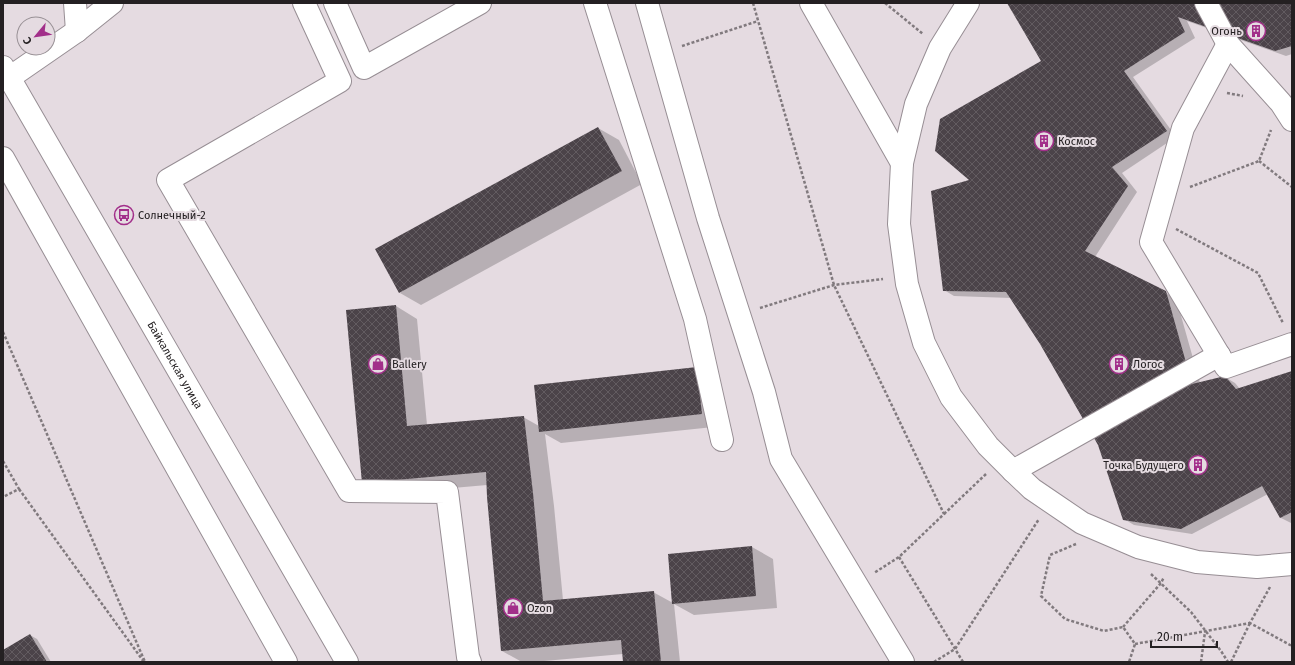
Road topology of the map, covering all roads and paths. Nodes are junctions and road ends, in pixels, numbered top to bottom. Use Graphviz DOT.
graph roads {
  1 [pos="75,3"];
  2 [pos="112,3"];
  3 [pos="304,3"];
  4 [pos="335,3"];
  5 [pos="480,3"];
  6 [pos="595,3"];
  7 [pos="647,3"];
  8 [pos="752,3"];
  9 [pos="811,3"];
  10 [pos="885,3"];
  11 [pos="968,3"];
  12 [pos="1206,3"];
  13 [pos="758,21"];
  14 [pos="78,31"];
  15 [pos="1228,44"];
  16 [pos="940,48"];
  17 [pos="661,53"];
  18 [pos="364,68"];
  19 [pos="6,72"];
  20 [pos="340,81"];
  21 [pos="1287,112"];
  22 [pos="3,158"];
  23 [pos="1259,161"];
  24 [pos="902,163"];
  25 [pos="1292,187"];
  26 [pos="1164,197"];
  27 [pos="1157,219"];
  28 [pos="906,276"];
  29 [pos="834,285"];
  30 [pos="739,315"];
  31 [pos="3,332"];
  32 [pos="1289,336"];
  33 [pos="1219,355"];
  34 [pos="722,440"];
  35 [pos="3,461"];
  36 [pos="1007,465"];
  37 [pos="19,489"];
  38 [pos="3,497"];
  39 [pos="1050,501"];
  40 [pos="944,514"];
  41 [pos="1078,543"];
  42 [pos="1173,556"];
  43 [pos="899,557"];
  44 [pos="1288,564"];
  45 [pos="1151,574"];
  46 [pos="1161,583"];
  47 [pos="856,584"];
  48 [pos="1250,623"];
  49 [pos="1123,627"];
  50 [pos="1206,631"];
  51 [pos="1136,644"];
  52 [pos="1292,646"];
  53 [pos="955,649"];
  54 [pos="145,662"];
  55 [pos="286,662"];
  56 [pos="347,662"];
  57 [pos="470,662"];
  58 [pos="903,662"];
  59 [pos="934,662"];
  60 [pos="963,662"];
  61 [pos="1129,662"];
  62 [pos="1201,662"];
  63 [pos="1228,662"];
  64 [pos="1231,662"];
  1 -- 14 [label="main road"];
  2 -- 14 [label="main road"];
  3 -- 20 [label="main road"];
  4 -- 18 [label="main road"];
  5 -- 18 [label="main road"];
  6 -- 34 [label="main road"];
  7 -- 17 [label="main road"];
  8 -- 13 [label="path"];
  9 -- 24 [label="main road"];
  10 -- 16 [label="path"];
  11 -- 16 [label="main road"];
  12 -- 15 [label="main road"];
  13 -- 17 [label="path"];
  13 -- 29 [label="path"];
  14 -- 19 [label="main road"];
  15 -- 21 [label="main road"];
  15 -- 26 [label="main road"];
  16 -- 24 [label="main road"];
  17 -- 30 [label="main road"];
  18 -- 20 [label="main road"];
  19 -- 56 [label="main road, Байкальская улица"];
  20 -- 57 [label="main road"];
  21 -- 23 [label="path"];
  22 -- 55 [label="main road"];
  23 -- 25 [label="path"];
  23 -- 26 [label="path"];
  24 -- 28 [label="main road"];
  26 -- 27 [label="main road"];
  27 -- 32 [label="path"];
  27 -- 33 [label="main road"];
  28 -- 29 [label="path"];
  28 -- 36 [label="main road"];
  29 -- 30 [label="path"];
  29 -- 40 [label="path"];
  30 -- 47 [label="main road"];
  31 -- 54 [label="path"];
  32 -- 33 [label="main road"];
  33 -- 36 [label="main road"];
  35 -- 37 [label="path"];
  36 -- 39 [label="main road"];
  36 -- 40 [label="path"];
  37 -- 38 [label="path"];
  37 -- 54 [label="path"];
  39 -- 42 [label="main road"];
  39 -- 53 [label="path"];
  40 -- 43 [label="path"];
  41 -- 49 [label="path"];
  42 -- 44 [label="main road"];
  42 -- 46 [label="path"];
  43 -- 47 [label="path"];
  43 -- 53 [label="path"];
  44 -- 48 [label="path"];
  45 -- 46 [label="path"];
  46 -- 49 [label="path"];
  46 -- 50 [label="path"];
  47 -- 58 [label="main road"];
  48 -- 50 [label="path"];
  48 -- 52 [label="path"];
  48 -- 64 [label="path"];
  49 -- 51 [label="path"];
  50 -- 51 [label="path"];
  50 -- 62 [label="path"];
  50 -- 63 [label="path"];
  51 -- 61 [label="path"];
  53 -- 59 [label="path"];
  53 -- 60 [label="path"];
}
